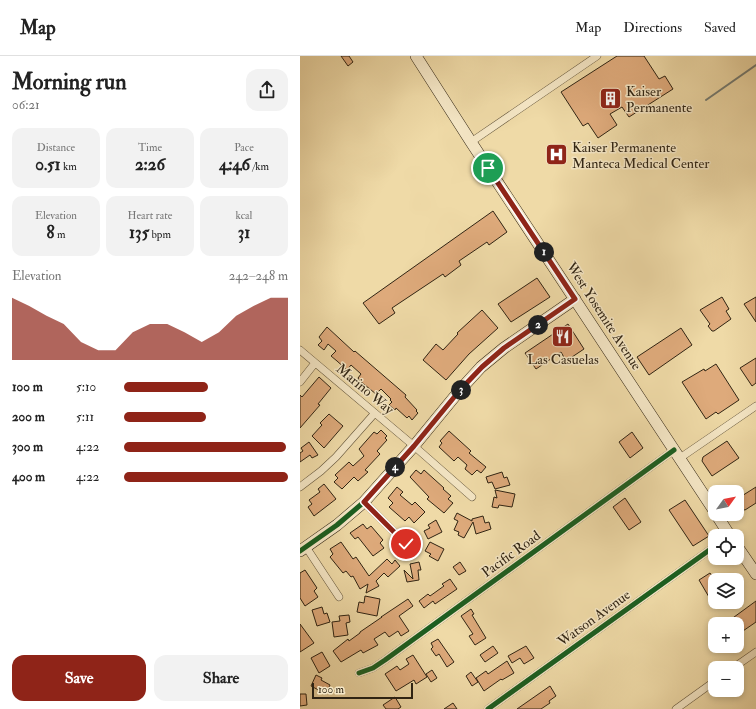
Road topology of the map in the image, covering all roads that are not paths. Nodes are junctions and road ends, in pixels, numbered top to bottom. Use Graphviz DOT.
graph roads {
  1 [pos="416,56"];
  2 [pos="597,56"];
  3 [pos="471,142"];
  4 [pos="575,299"];
  5 [pos="300,350"];
  6 [pos="316,363"];
  7 [pos="300,382"];
  8 [pos="756,406"];
  9 [pos="374,414"];
  10 [pos="414,446"];
  11 [pos="677,454"];
  12 [pos="300,487"];
  13 [pos="472,497"];
  14 [pos="708,501"];
  15 [pos="364,502"];
  16 [pos="406,544"];
  17 [pos="303,549"];
  18 [pos="708,551"];
  19 [pos="744,556"];
  20 [pos="756,574"];
  21 [pos="339,597"];
  22 [pos="756,652"];
  23 [pos="743,661"];
  24 [pos="359,673"];
  25 [pos="708,686"];
  26 [pos="488,709"];
  27 [pos="676,709"];
  1 -- 3 [label="main road, West Yosemite Avenue"];
  2 -- 3 [label="street"];
  3 -- 4 [label="main road, West Yosemite Avenue"];
  4 -- 10 [label="main road"];
  4 -- 11 [label="main road, West Yosemite Avenue"];
  5 -- 6 [label="street, Marino Way"];
  6 -- 7 [label="street"];
  6 -- 9 [label="street, Marino Way"];
  8 -- 11 [label="street, Pacific Road"];
  9 -- 10 [label="street, Marino Way"];
  9 -- 12 [label="street"];
  10 -- 13 [label="street, Marino Way"];
  10 -- 15 [label="main road"];
  11 -- 14 [label="main road, West Yosemite Avenue"];
  11 -- 24 [label="street, Pacific Road"];
  15 -- 16 [label="street"];
  15 -- 17 [label="main road"];
  17 -- 21 [label="street"];
  18 -- 26 [label="street, Watson Avenue"];
  19 -- 20 [label="main road"];
  22 -- 23 [label="street"];
  25 -- 27 [label="street"];
}
